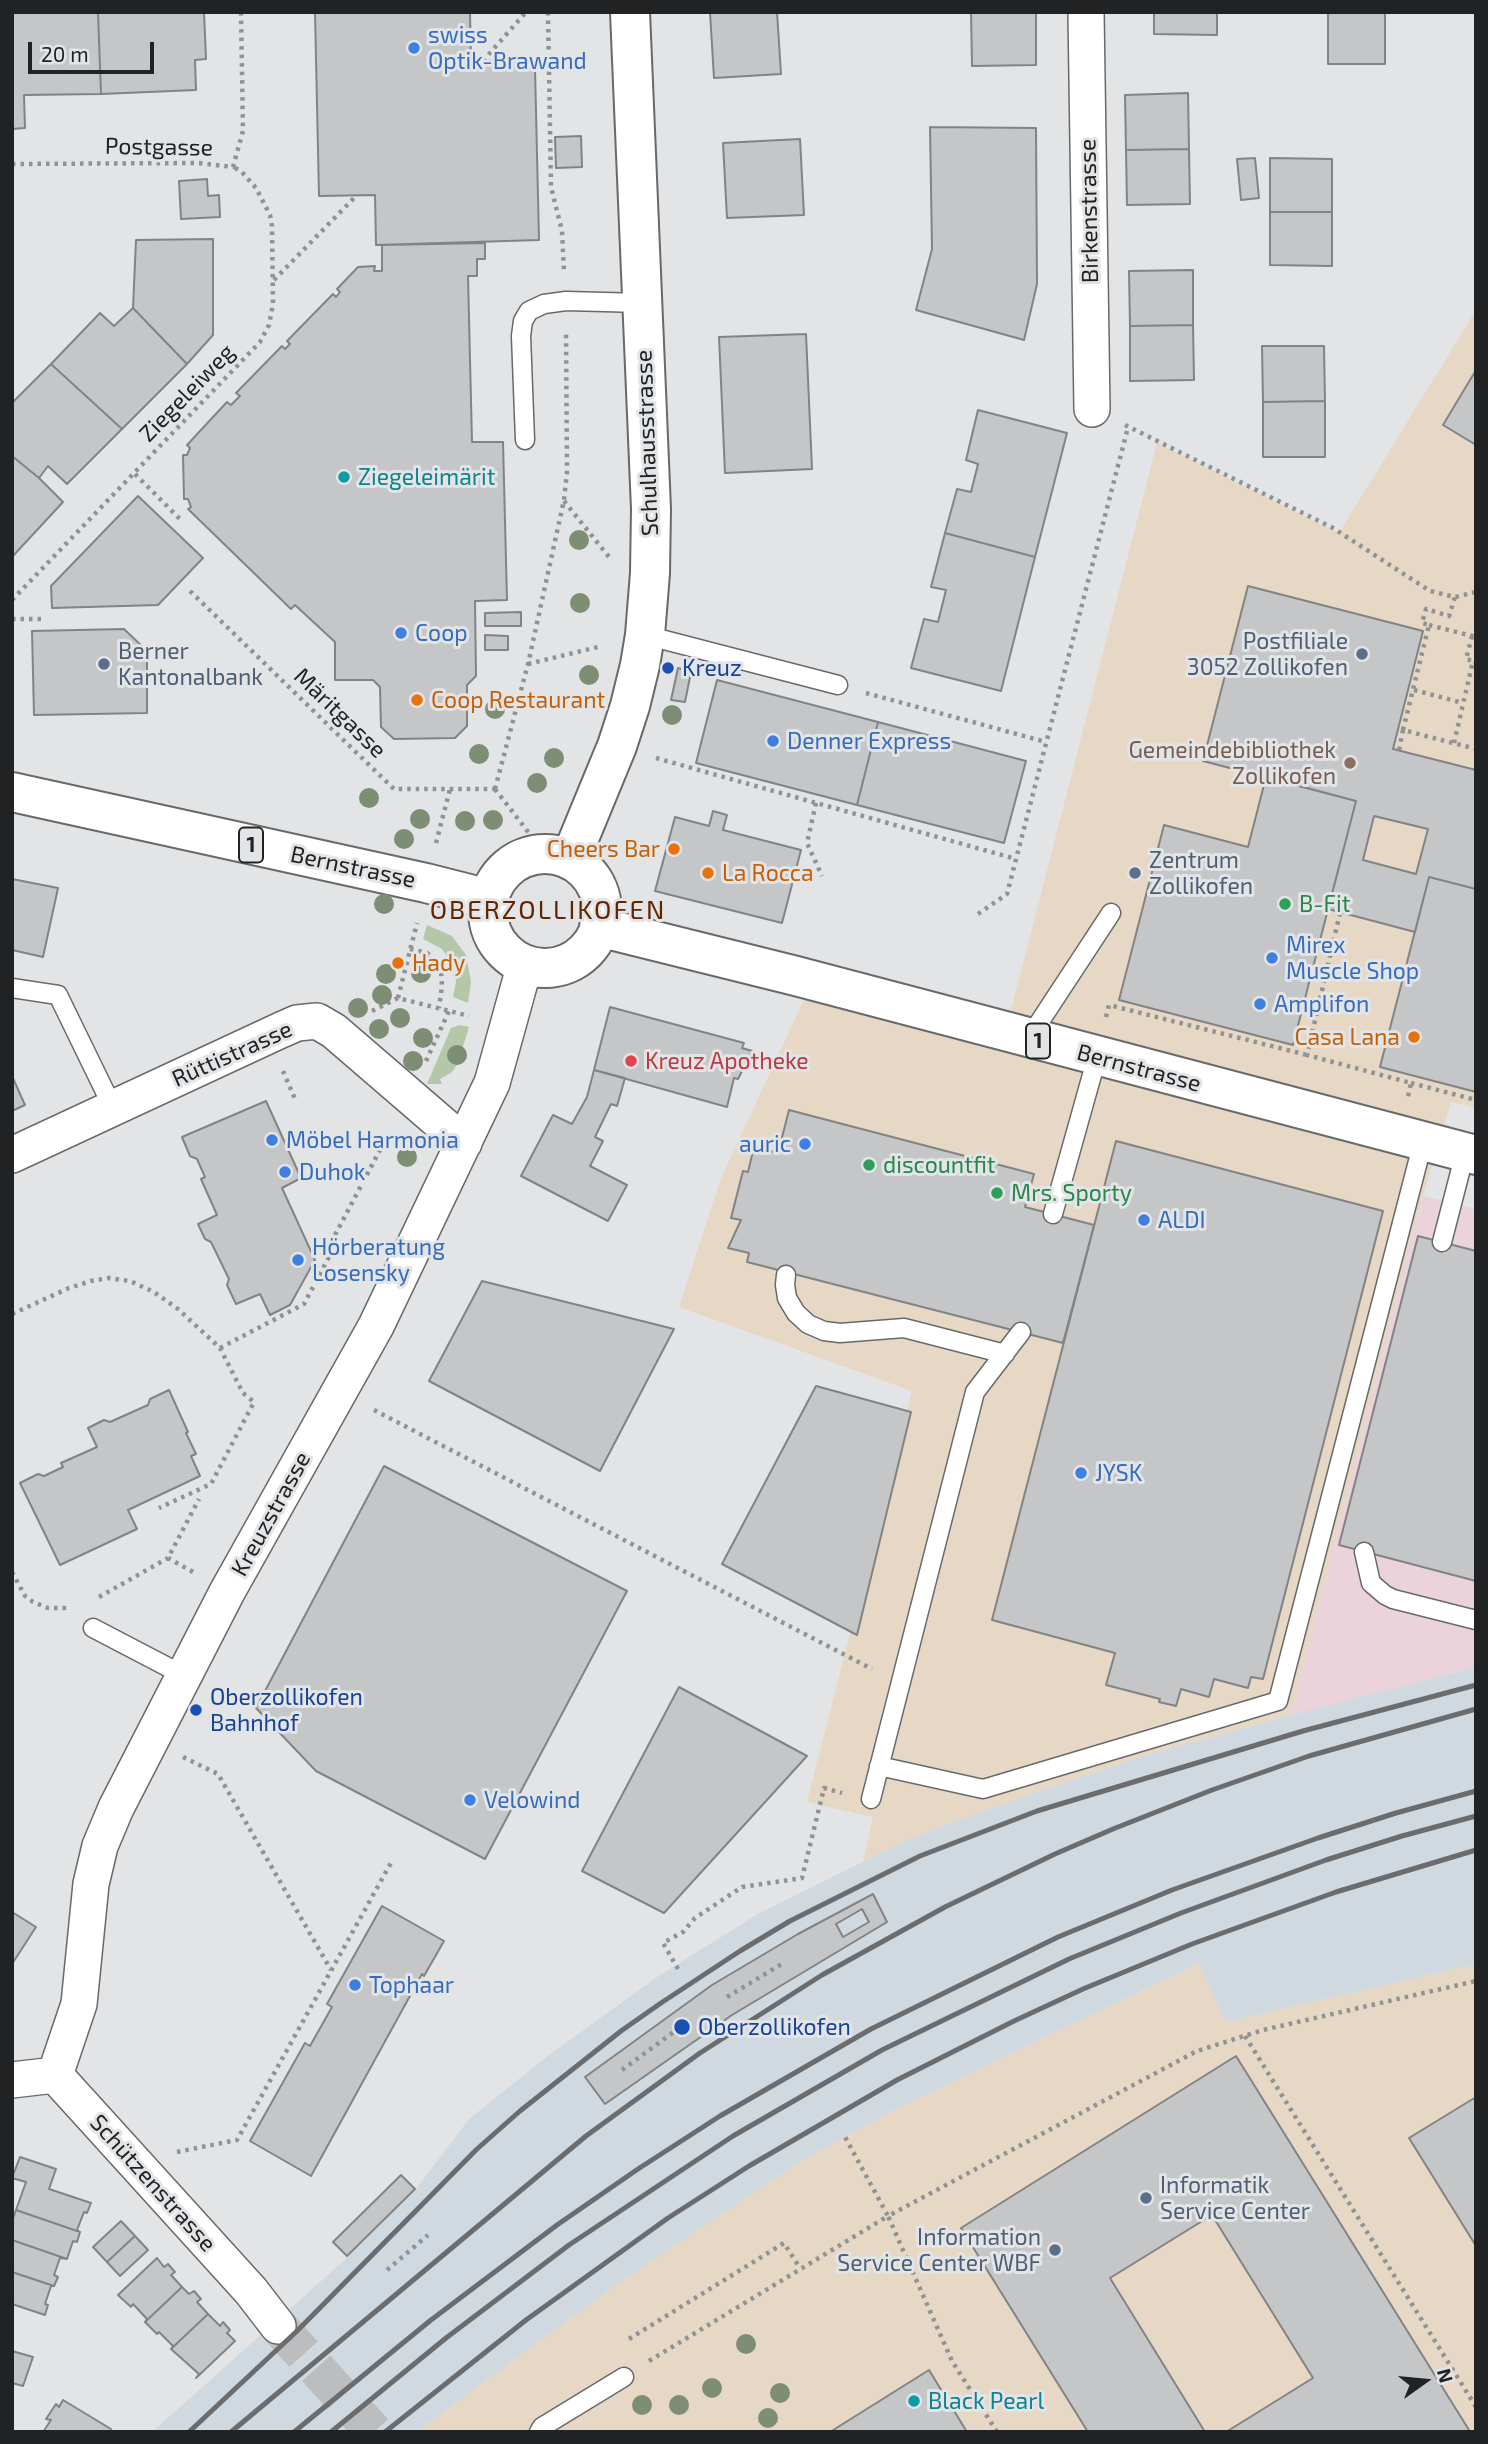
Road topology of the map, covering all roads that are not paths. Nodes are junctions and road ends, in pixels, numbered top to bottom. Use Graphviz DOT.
graph roads {
  1 [pos="629,12"];
  2 [pos="1086,12"];
  3 [pos="642,303"];
  4 [pos="1092,410"];
  5 [pos="525,440"];
  6 [pos="646,620"];
  7 [pos="838,685"];
  8 [pos="12,792"];
  9 [pos="557,857"];
  10 [pos="489,899"];
  11 [pos="1111,913"];
  12 [pos="599,927"];
  13 [pos="525,964"];
  14 [pos="12,988"];
  15 [pos="1029,1038"];
  16 [pos="1097,1057"];
  17 [pos="113,1108"];
  18 [pos="1412,1139"];
  19 [pos="464,1143"];
  20 [pos="1471,1154"];
  21 [pos="12,1155"];
  22 [pos="1054,1214"];
  23 [pos="1442,1242"];
  24 [pos="786,1275"];
  25 [pos="1021,1332"];
  26 [pos="1005,1354"];
  27 [pos="1364,1552"];
  28 [pos="1476,1620"];
  29 [pos="93,1628"];
  30 [pos="183,1675"];
  31 [pos="879,1766"];
  32 [pos="870,1799"];
  33 [pos="55,2075"];
  34 [pos="12,2080"];
  35 [pos="278,2326"];
  36 [pos="624,2377"];
  37 [pos="539,2432"];
  1 -- 3 [label="main road, Schulhausstrasse"];
  2 -- 4 [label="street, Birkenstrasse"];
  3 -- 5 [label="lane"];
  3 -- 6 [label="main road, Schulhausstrasse"];
  6 -- 7 [label="lane"];
  6 -- 9 [label="main road, Schulhausstrasse"];
  8 -- 10 [label="main road, Bernstrasse / 1"];
  9 -- 10 [label="main road"];
  9 -- 12 [label="main road"];
  10 -- 13 [label="main road"];
  11 -- 15 [label="lane"];
  12 -- 13 [label="main road"];
  12 -- 15 [label="main road, Bernstrasse / 1"];
  13 -- 19 [label="street, Kreuzstrasse"];
  14 -- 17 [label="lane"];
  15 -- 16 [label="main road, Bernstrasse / 1"];
  16 -- 18 [label="main road, Bernstrasse / 1"];
  16 -- 22 [label="lane"];
  17 -- 19 [label="street, Rüttistrasse"];
  17 -- 21 [label="street, Rüttistrasse"];
  18 -- 20 [label="main road, Bernstrasse / 1"];
  18 -- 31 [label="lane"];
  19 -- 30 [label="street, Kreuzstrasse"];
  20 -- 23 [label="lane"];
  24 -- 26 [label="lane"];
  25 -- 26 [label="lane"];
  26 -- 31 [label="lane"];
  27 -- 28 [label="lane"];
  29 -- 30 [label="lane"];
  30 -- 33 [label="street, Kreuzstrasse"];
  31 -- 32 [label="lane"];
  33 -- 34 [label="street"];
  33 -- 35 [label="street, Schützenstrasse"];
  36 -- 37 [label="lane"];
}
